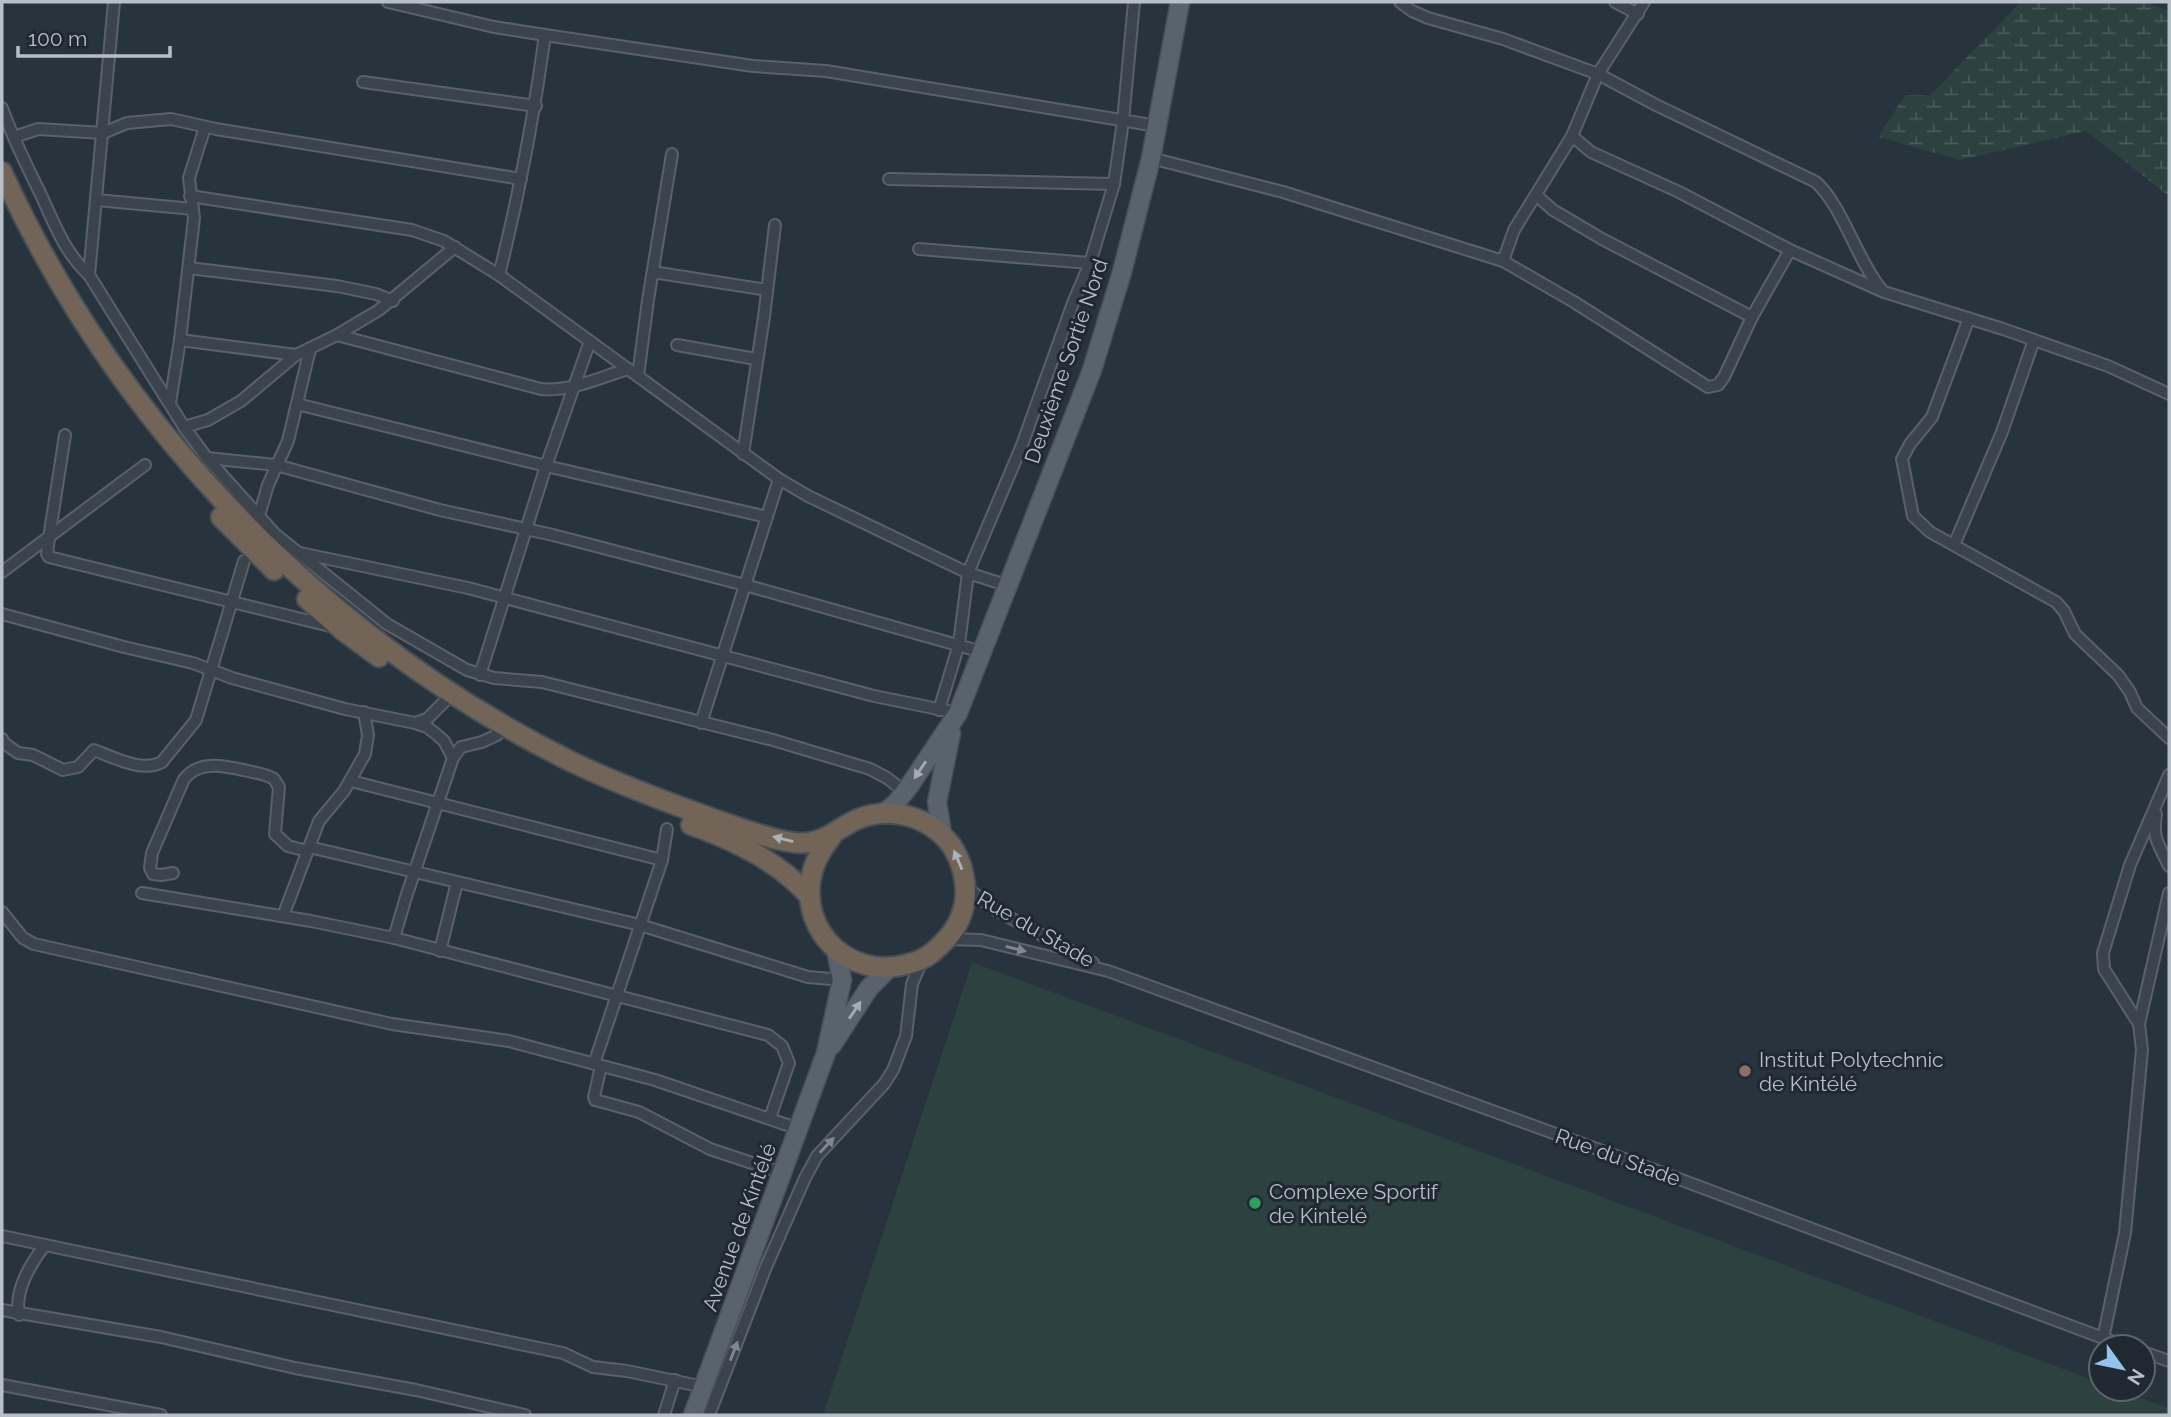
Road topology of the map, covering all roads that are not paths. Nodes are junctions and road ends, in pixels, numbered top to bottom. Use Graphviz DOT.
graph roads {
  1 [pos="114,2"];
  2 [pos="388,2"];
  3 [pos="1134,2"];
  4 [pos="1180,2"];
  5 [pos="1400,2"];
  6 [pos="1615,2"];
  7 [pos="1644,2"];
  8 [pos="1637,14"];
  9 [pos="545,35"];
  10 [pos="1598,74"];
  11 [pos="363,82"];
  12 [pos="536,106"];
  13 [pos="2,108"];
  14 [pos="1123,121"];
  15 [pos="1157,126"];
  16 [pos="205,127"];
  17 [pos="103,133"];
  18 [pos="1572,136"];
  19 [pos="14,137"];
  20 [pos="672,155"];
  21 [pos="1151,158"];
  22 [pos="2,172"];
  23 [pos="521,179"];
  24 [pos="889,179"];
  25 [pos="1114,184"];
  26 [pos="1536,195"];
  27 [pos="190,196"];
  28 [pos="97,200"];
  29 [pos="2,201"];
  30 [pos="193,209"];
  31 [pos="775,225"];
  32 [pos="455,247"];
  33 [pos="919,249"];
  34 [pos="1790,250"];
  35 [pos="1503,261"];
  36 [pos="1090,263"];
  37 [pos="189,268"];
  38 [pos="653,272"];
  39 [pos="89,275"];
  40 [pos="499,275"];
  41 [pos="767,290"];
  42 [pos="1884,292"];
  43 [pos="393,301"];
  44 [pos="1752,317"];
  45 [pos="1969,318"];
  46 [pos="337,335"];
  47 [pos="180,340"];
  48 [pos="2034,340"];
  49 [pos="590,341"];
  50 [pos="677,345"];
  51 [pos="310,349"];
  52 [pos="296,355"];
  53 [pos="757,359"];
  54 [pos="628,369"];
  55 [pos="638,376"];
  56 [pos="574,385"];
  57 [pos="2169,394"];
  58 [pos="170,403"];
  59 [pos="297,404"];
  60 [pos="184,428"];
  61 [pos="65,435"];
  62 [pos="743,454"];
  63 [pos="207,457"];
  64 [pos="145,465"];
  65 [pos="276,466"];
  66 [pos="546,466"];
  67 [pos="779,479"];
  68 [pos="259,516"];
  69 [pos="766,517"];
  70 [pos="526,529"];
  71 [pos="49,538"];
  72 [pos="1954,545"];
  73 [pos="297,552"];
  74 [pos="244,561"];
  75 [pos="2,572"];
  76 [pos="968,573"];
  77 [pos="745,585"];
  78 [pos="1006,585"];
  79 [pos="505,598"];
  80 [pos="231,602"];
  81 [pos="2,614"];
  82 [pos="341,629"];
  83 [pos="959,644"];
  84 [pos="982,652"];
  85 [pos="724,655"];
  86 [pos="211,669"];
  87 [pos="480,674"];
  88 [pos="444,702"];
  89 [pos="939,710"];
  90 [pos="364,712"];
  91 [pos="955,718"];
  92 [pos="415,723"];
  93 [pos="702,723"];
  94 [pos="497,735"];
  95 [pos="2,738"];
  96 [pos="2169,738"];
  97 [pos="453,758"];
  98 [pos="2169,775"];
  99 [pos="351,781"];
  100 [pos="905,792"];
  101 [pos="2157,804"];
  102 [pos="438,805"];
  103 [pos="884,813"];
  104 [pos="667,829"];
  105 [pos="942,834"];
  106 [pos="832,836"];
  107 [pos="308,849"];
  108 [pos="662,860"];
  109 [pos="2169,866"];
  110 [pos="415,872"];
  111 [pos="173,873"];
  112 [pos="457,882"];
  113 [pos="965,887"];
  114 [pos="142,893"];
  115 [pos="2169,893"];
  116 [pos="810,897"];
  117 [pos="2,912"];
  118 [pos="283,916"];
  119 [pos="640,925"];
  120 [pos="394,938"];
  121 [pos="949,939"];
  122 [pos="836,950"];
  123 [pos="440,951"];
  124 [pos="922,961"];
  125 [pos="888,969"];
  126 [pos="1108,971"];
  127 [pos="842,980"];
  128 [pos="615,994"];
  129 [pos="2139,1024"];
  130 [pos="826,1053"];
  131 [pos="597,1065"];
  132 [pos="770,1118"];
  133 [pos="799,1129"];
  134 [pos="782,1173"];
  135 [pos="2,1236"];
  136 [pos="45,1245"];
  137 [pos="2,1310"];
  138 [pos="19,1315"];
  139 [pos="2087,1333"];
  140 [pos="2103,1333"];
  141 [pos="675,1380"];
  142 [pos="2,1385"];
  143 [pos="704,1387"];
  144 [pos="162,1415"];
  145 [pos="525,1415"];
  146 [pos="664,1415"];
  147 [pos="693,1415"];
  148 [pos="709,1415"];
  1 -- 17 [label="street"];
  2 -- 9 [label="street"];
  3 -- 14 [label="street"];
  4 -- 15 [label="main road, Deuxième Sortie Nord"];
  5 -- 10 [label="street"];
  6 -- 8 [label="street"];
  7 -- 8 [label="street"];
  8 -- 10 [label="street"];
  9 -- 12 [label="street"];
  9 -- 14 [label="street"];
  10 -- 18 [label="street"];
  10 -- 42 [label="street"];
  11 -- 12 [label="street"];
  12 -- 23 [label="street"];
  13 -- 19 [label="street"];
  14 -- 15 [label="street"];
  14 -- 25 [label="street"];
  15 -- 21 [label="main road, Deuxième Sortie Nord"];
  16 -- 17 [label="street"];
  16 -- 23 [label="street"];
  16 -- 27 [label="street"];
  17 -- 19 [label="street"];
  17 -- 28 [label="street"];
  18 -- 26 [label="street"];
  18 -- 34 [label="street"];
  19 -- 39 [label="street"];
  20 -- 38 [label="street"];
  21 -- 35 [label="street"];
  21 -- 78 [label="main road, Deuxième Sortie Nord"];
  106 -- 22 [label="highway, one-way"];
  23 -- 40 [label="street"];
  24 -- 25 [label="street"];
  25 -- 36 [label="street"];
  26 -- 35 [label="street"];
  26 -- 44 [label="street"];
  27 -- 30 [label="street"];
  27 -- 32 [label="street"];
  28 -- 30 [label="street"];
  28 -- 39 [label="street"];
  29 -- 82 [label="highway"];
  30 -- 37 [label="street"];
  31 -- 41 [label="street"];
  32 -- 40 [label="street"];
  32 -- 43 [label="street"];
  33 -- 36 [label="street"];
  34 -- 42 [label="street"];
  34 -- 44 [label="street"];
  35 -- 44 [label="street"];
  36 -- 76 [label="street"];
  37 -- 43 [label="street"];
  37 -- 47 [label="street"];
  38 -- 41 [label="street"];
  38 -- 55 [label="street"];
  39 -- 58 [label="street"];
  40 -- 49 [label="street"];
  41 -- 53 [label="street"];
  42 -- 45 [label="street"];
  43 -- 46 [label="street"];
  45 -- 48 [label="street"];
  45 -- 72 [label="street"];
  46 -- 51 [label="street"];
  46 -- 56 [label="street"];
  47 -- 52 [label="street"];
  47 -- 58 [label="street"];
  48 -- 57 [label="street"];
  48 -- 72 [label="street"];
  49 -- 54 [label="street"];
  49 -- 56 [label="street"];
  50 -- 53 [label="street"];
  51 -- 52 [label="street"];
  51 -- 59 [label="street"];
  52 -- 60 [label="street"];
  53 -- 62 [label="street"];
  54 -- 55 [label="street"];
  54 -- 56 [label="street"];
  55 -- 62 [label="street"];
  56 -- 66 [label="street"];
  58 -- 60 [label="street"];
  59 -- 65 [label="street"];
  59 -- 66 [label="street"];
  60 -- 63 [label="street"];
  61 -- 71 [label="street"];
  62 -- 67 [label="street"];
  63 -- 65 [label="street"];
  63 -- 68 [label="street"];
  64 -- 71 [label="street"];
  65 -- 68 [label="street"];
  65 -- 70 [label="street"];
  66 -- 69 [label="street"];
  66 -- 70 [label="street"];
  67 -- 69 [label="street"];
  67 -- 76 [label="street"];
  68 -- 73 [label="street"];
  69 -- 77 [label="street"];
  70 -- 77 [label="street"];
  70 -- 79 [label="street"];
  71 -- 75 [label="street"];
  71 -- 80 [label="street"];
  72 -- 96 [label="street"];
  73 -- 79 [label="street"];
  73 -- 87 [label="street"];
  74 -- 80 [label="street"];
  76 -- 78 [label="street"];
  76 -- 83 [label="street"];
  77 -- 83 [label="street"];
  77 -- 85 [label="street"];
  78 -- 84 [label="main road, Deuxième Sortie Nord"];
  79 -- 85 [label="street"];
  79 -- 87 [label="street"];
  80 -- 82 [label="street"];
  80 -- 86 [label="street"];
  81 -- 86 [label="street"];
  82 -- 88 [label="highway"];
  83 -- 84 [label="street"];
  83 -- 89 [label="street"];
  84 -- 91 [label="main road, Deuxième Sortie Nord"];
  85 -- 89 [label="street"];
  85 -- 93 [label="street"];
  86 -- 90 [label="street"];
  86 -- 95 [label="street"];
  87 -- 93 [label="street"];
  88 -- 92 [label="street"];
  88 -- 94 [label="highway"];
  89 -- 91 [label="street"];
  90 -- 92 [label="street"];
  90 -- 99 [label="street"];
  91 -- 100 [label="main road, Deuxième Sortie Nord, one-way"];
  91 -- 105 [label="main road, Deuxième Sortie Nord"];
  92 -- 97 [label="street"];
  93 -- 100 [label="street"];
  94 -- 97 [label="street"];
  94 -- 116 [label="highway"];
  97 -- 102 [label="street"];
  98 -- 101 [label="street"];
  99 -- 102 [label="street"];
  99 -- 107 [label="street"];
  100 -- 103 [label="main road, Deuxième Sortie Nord"];
  101 -- 109 [label="street"];
  101 -- 129 [label="street"];
  102 -- 108 [label="street"];
  102 -- 110 [label="street"];
  103 -- 105 [label="highway"];
  103 -- 106 [label="highway"];
  104 -- 108 [label="street"];
  113 -- 105 [label="highway, one-way"];
  106 -- 116 [label="highway"];
  107 -- 110 [label="street"];
  107 -- 111 [label="street"];
  107 -- 118 [label="street"];
  108 -- 119 [label="street"];
  110 -- 112 [label="street"];
  110 -- 120 [label="street"];
  112 -- 119 [label="street"];
  112 -- 123 [label="street"];
  113 -- 121 [label="highway"];
  113 -- 126 [label="street, Rue du Stade"];
  114 -- 118 [label="street"];
  115 -- 129 [label="street"];
  116 -- 122 [label="highway"];
  117 -- 131 [label="street"];
  118 -- 120 [label="street"];
  119 -- 127 [label="street"];
  119 -- 128 [label="street"];
  120 -- 123 [label="street"];
  121 -- 124 [label="highway"];
  121 -- 126 [label="street, Rue du Stade, one-way"];
  122 -- 125 [label="highway"];
  122 -- 127 [label="main road, Avenue de Kintélé"];
  123 -- 128 [label="street"];
  124 -- 125 [label="highway"];
  148 -- 124 [label="street, one-way"];
  130 -- 125 [label="main road, Avenue de Kintélé, one-way"];
  126 -- 139 [label="street, Rue du Stade"];
  127 -- 130 [label="main road, Avenue de Kintélé"];
  128 -- 131 [label="street"];
  128 -- 132 [label="street"];
  129 -- 140 [label="street"];
  130 -- 133 [label="main road, Avenue de Kintélé"];
  131 -- 132 [label="street"];
  131 -- 134 [label="street"];
  132 -- 133 [label="street"];
  133 -- 134 [label="main road, Avenue de Kintélé"];
  134 -- 143 [label="main road, Avenue de Kintélé"];
  135 -- 136 [label="street"];
  136 -- 138 [label="street"];
  136 -- 141 [label="street"];
  137 -- 138 [label="street"];
  138 -- 145 [label="street"];
  141 -- 143 [label="street"];
  141 -- 146 [label="street"];
  142 -- 144 [label="street"];
  143 -- 147 [label="main road, Avenue de Kintélé"];
}
